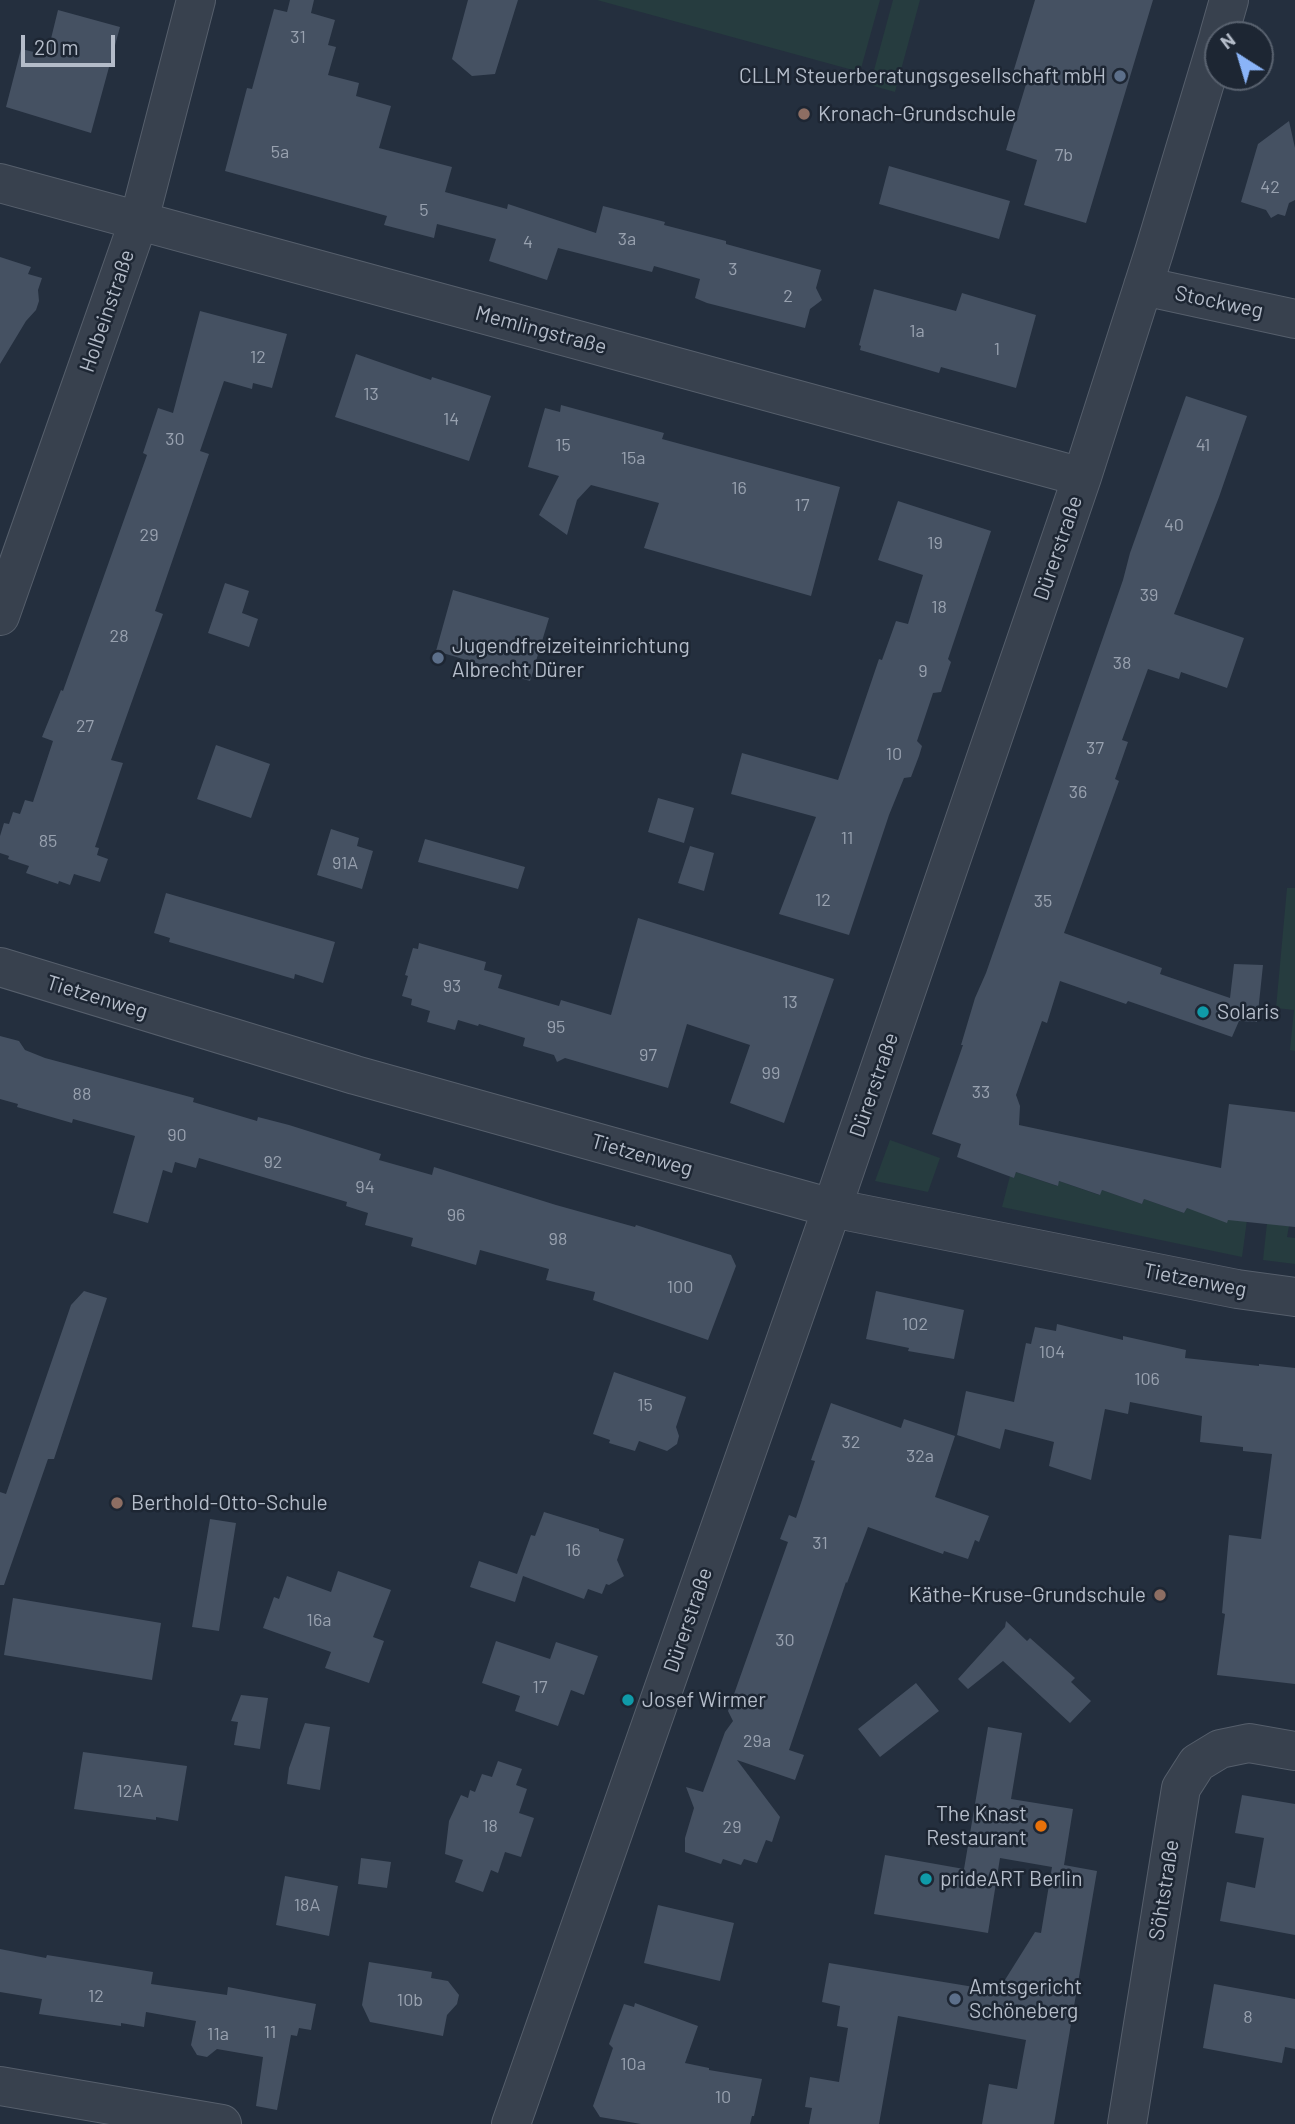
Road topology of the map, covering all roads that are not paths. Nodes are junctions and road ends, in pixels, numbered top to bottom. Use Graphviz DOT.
graph roads {
  1 [pos="196,0"];
  2 [pos="1229,0"];
  3 [pos="1223,21"];
  4 [pos="1204,86"];
  5 [pos="0,183"];
  6 [pos="139,220"];
  7 [pos="1143,286"];
  8 [pos="1295,319"];
  9 [pos="1082,477"];
  10 [pos="0,616"];
  11 [pos="0,967"];
  12 [pos="832,1208"];
  13 [pos="1295,1297"];
  14 [pos="1295,1751"];
  15 [pos="0,2086"];
  16 [pos="222,2124"];
  17 [pos="511,2124"];
  18 [pos="1127,2124"];
  1 -- 6 [label="street, Holbeinstraße"];
  2 -- 3 [label="street, Dürerstraße"];
  4 -- 7 [label="street, Dürerstraße"];
  5 -- 6 [label="street, Memlingstraße"];
  6 -- 9 [label="street, Memlingstraße"];
  6 -- 10 [label="street, Holbeinstraße"];
  7 -- 8 [label="street, Stockweg"];
  7 -- 9 [label="street, Dürerstraße"];
  9 -- 12 [label="street, Dürerstraße"];
  11 -- 12 [label="street, Tietzenweg"];
  12 -- 13 [label="street, Tietzenweg"];
  12 -- 17 [label="street, Dürerstraße"];
  14 -- 18 [label="street, Söhtstraße"];
  15 -- 16 [label="street"];
}
